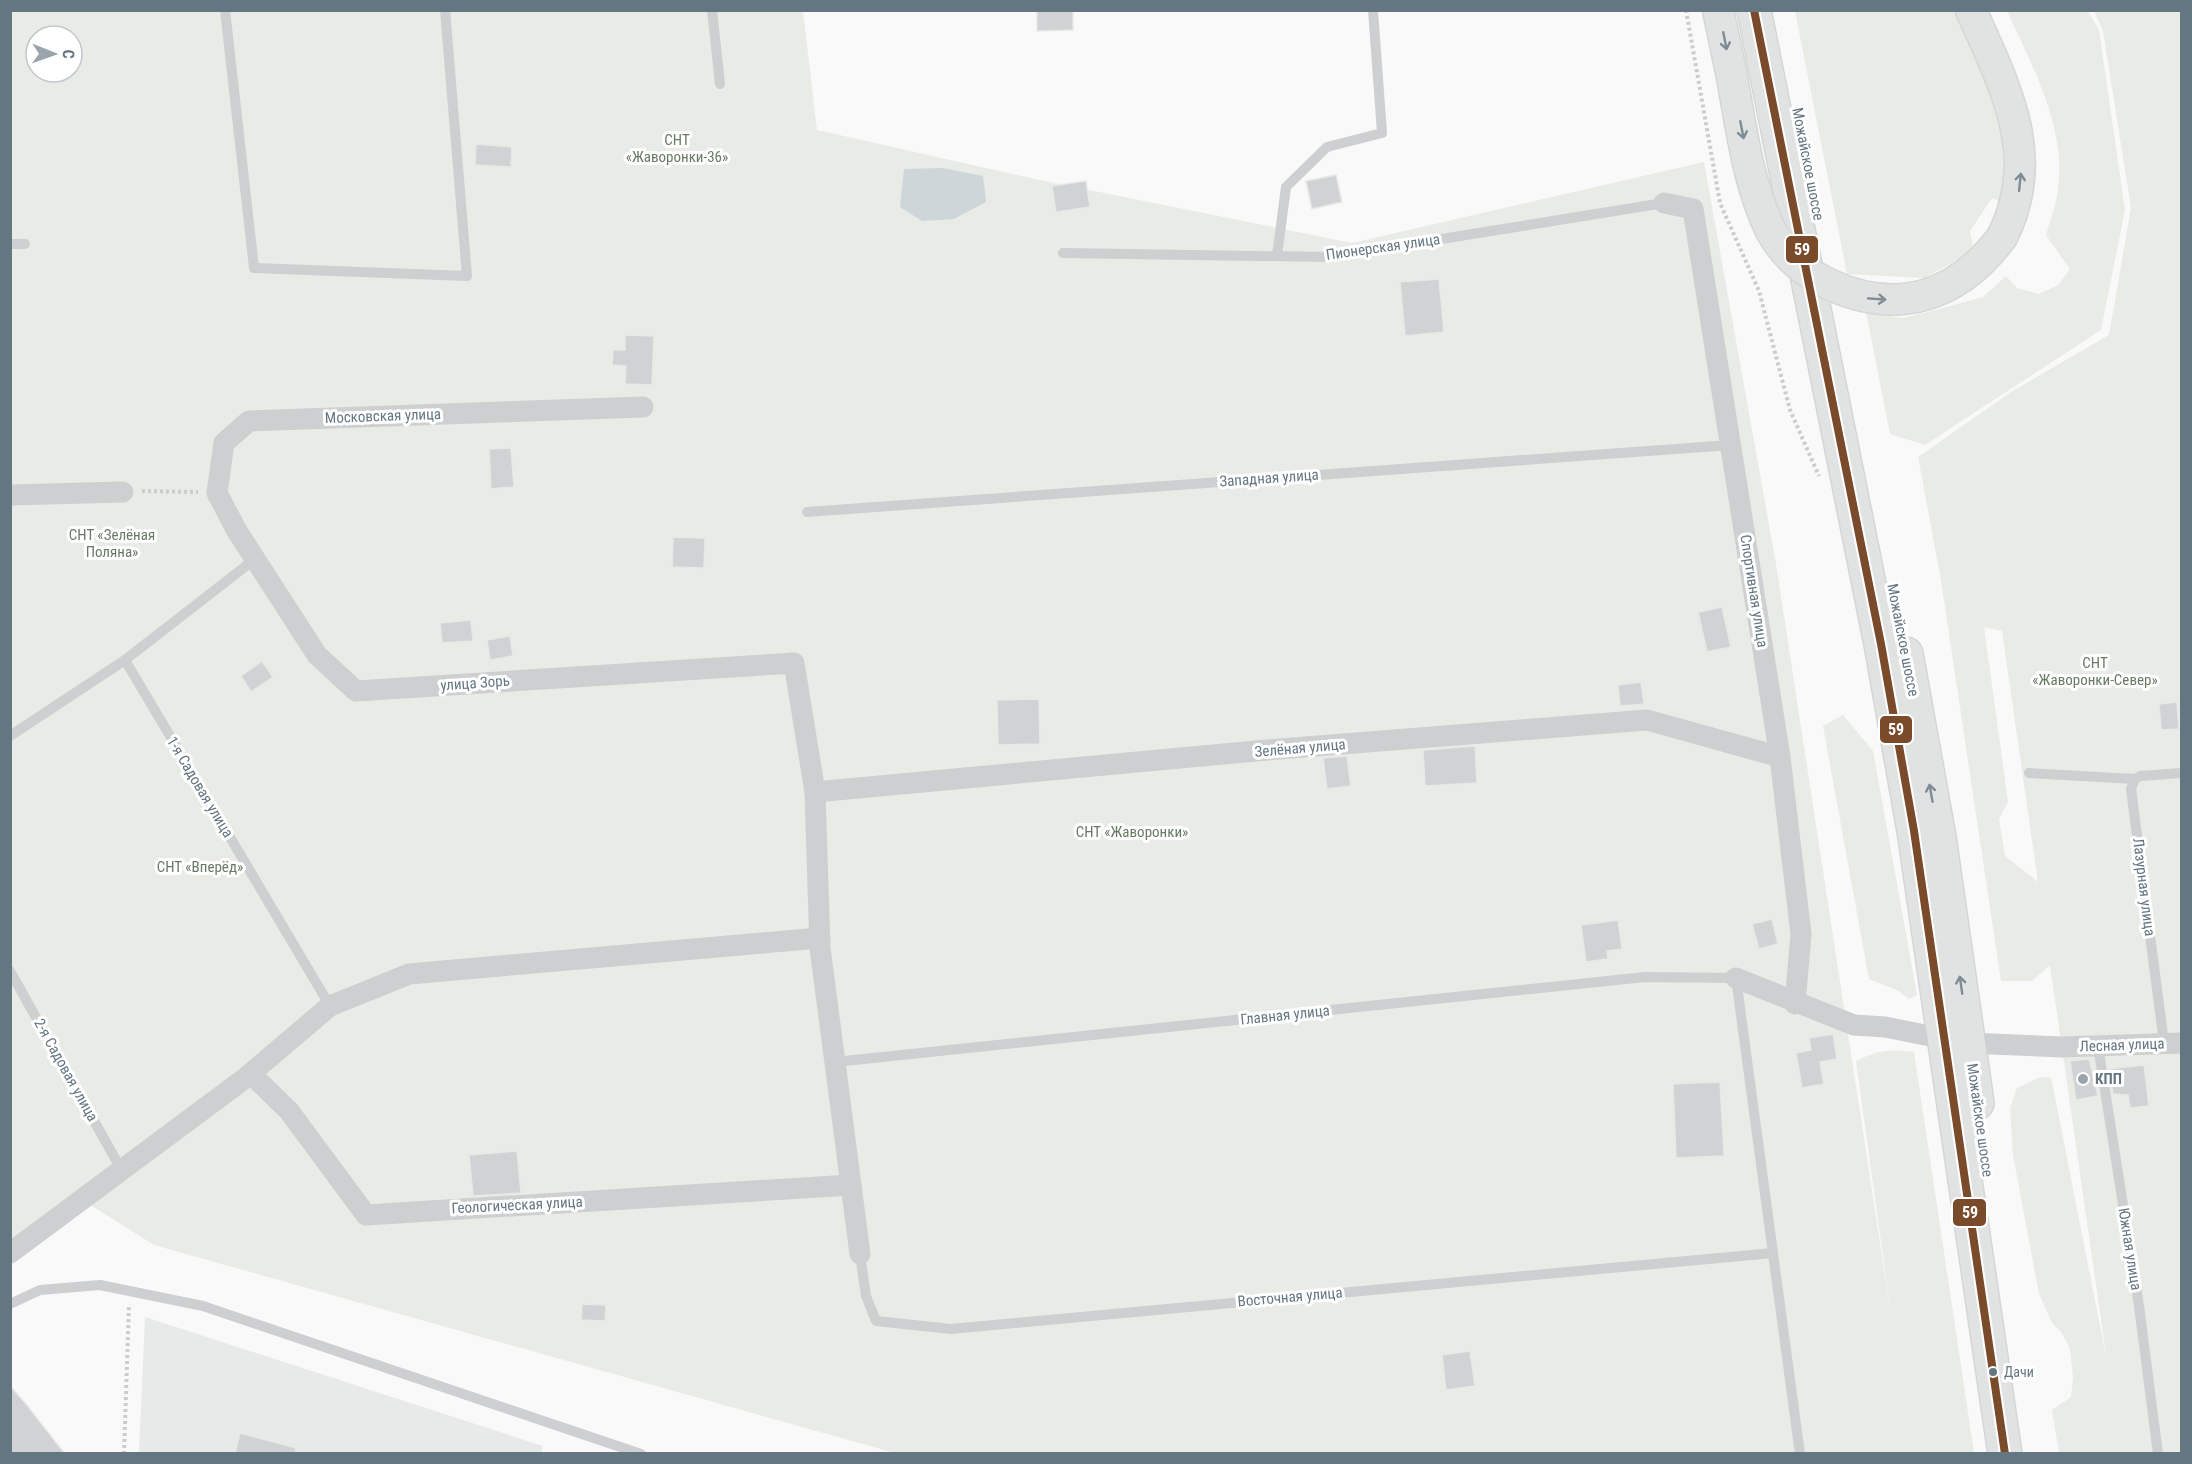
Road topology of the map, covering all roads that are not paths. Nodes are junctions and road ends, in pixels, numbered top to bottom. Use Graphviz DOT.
graph roads {
  1 [pos="225,10"];
  2 [pos="445,10"];
  3 [pos="712,10"];
  4 [pos="1372,10"];
  5 [pos="1718,10"];
  6 [pos="1754,10"];
  7 [pos="1777,10"];
  8 [pos="1971,10"];
  9 [pos="720,84"];
  10 [pos="1664,203"];
  11 [pos="10,244"];
  12 [pos="25,244"];
  13 [pos="1064,253"];
  14 [pos="1277,256"];
  15 [pos="643,407"];
  16 [pos="1731,445"];
  17 [pos="123,492"];
  18 [pos="10,495"];
  19 [pos="807,512"];
  20 [pos="237,531"];
  21 [pos="255,559"];
  22 [pos="124,660"];
  23 [pos="10,736"];
  24 [pos="1780,757"];
  25 [pos="2181,772"];
  26 [pos="2029,773"];
  27 [pos="2135,779"];
  28 [pos="815,792"];
  29 [pos="820,938"];
  30 [pos="10,971"];
  31 [pos="1736,978"];
  32 [pos="1795,1004"];
  33 [pos="330,1006"];
  34 [pos="1957,1041"];
  35 [pos="2173,1043"];
  36 [pos="2098,1046"];
  37 [pos="835,1062"];
  38 [pos="250,1074"];
  39 [pos="121,1169"];
  40 [pos="851,1185"];
  41 [pos="10,1253"];
  42 [pos="1773,1253"];
  43 [pos="860,1254"];
  44 [pos="10,1304"];
  45 [pos="641,1454"];
  46 [pos="1800,1454"];
  47 [pos="2005,1454"];
  48 [pos="2026,1454"];
  49 [pos="2158,1454"];
  1 -- 2 [label="lane"];
  3 -- 9 [label="lane"];
  4 -- 14 [label="lane"];
  5 -- 8 [label="main road, one-way, bridge"];
  6 -- 34 [label="main road, Можайское шоссе"];
  34 -- 7 [label="main road, Можайское шоссе, one-way"];
  10 -- 14 [label="lane, Пионерская улица"];
  10 -- 16 [label="street, Спортивная улица"];
  11 -- 12 [label="lane"];
  13 -- 14 [label="lane, Пионерская улица"];
  15 -- 20 [label="street, Московская улица"];
  16 -- 19 [label="lane, Западная улица"];
  16 -- 24 [label="street, Спортивная улица"];
  17 -- 18 [label="street"];
  20 -- 21 [label="street, улица Зорь"];
  21 -- 22 [label="lane"];
  21 -- 28 [label="street, улица Зорь"];
  22 -- 23 [label="lane"];
  22 -- 33 [label="lane, 1-я Садовая улица"];
  24 -- 28 [label="street, Зелёная улица"];
  24 -- 32 [label="street, Спортивная улица"];
  25 -- 27 [label="lane"];
  26 -- 27 [label="lane"];
  27 -- 35 [label="lane, Лазурная улица"];
  28 -- 29 [label="street"];
  29 -- 33 [label="street"];
  29 -- 37 [label="street"];
  30 -- 39 [label="lane, 2-я Садовая улица"];
  31 -- 32 [label="street, Лесная улица"];
  31 -- 37 [label="lane, Главная улица"];
  31 -- 42 [label="lane"];
  32 -- 34 [label="street, Лесная улица"];
  33 -- 38 [label="street"];
  34 -- 36 [label="street, Лесная улица"];
  34 -- 47 [label="main road, Можайское шоссе"];
  34 -- 48 [label="main road, Можайское шоссе"];
  35 -- 36 [label="street, Лесная улица"];
  36 -- 49 [label="lane, Южная улица"];
  37 -- 40 [label="street"];
  38 -- 39 [label="street"];
  38 -- 40 [label="street, Геологическая улица"];
  39 -- 41 [label="street"];
  40 -- 43 [label="street"];
  42 -- 43 [label="lane, Восточная улица"];
  42 -- 46 [label="lane"];
  44 -- 45 [label="lane"];
}
